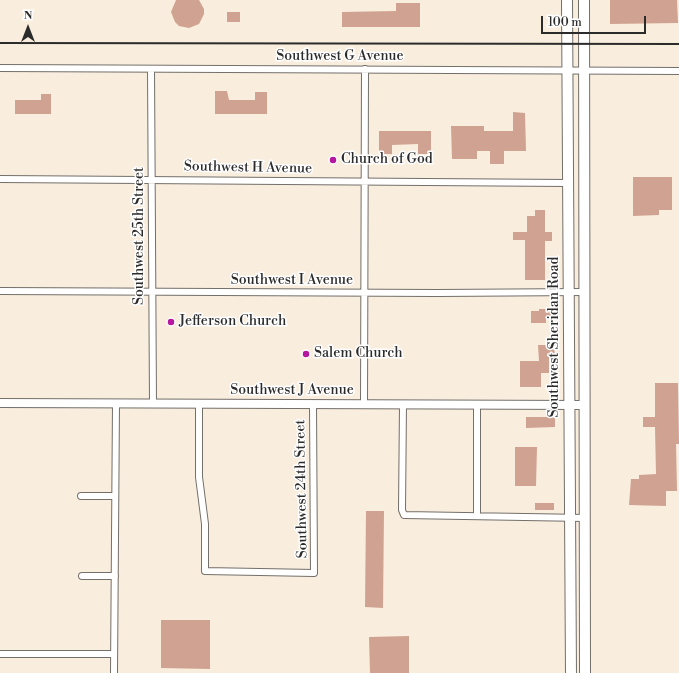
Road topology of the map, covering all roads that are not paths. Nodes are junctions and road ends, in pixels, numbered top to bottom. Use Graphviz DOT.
graph roads {
  1 [pos="568,0"];
  2 [pos="584,0"];
  3 [pos="0,68"];
  4 [pos="151,69"];
  5 [pos="365,69"];
  6 [pos="568,71"];
  7 [pos="584,71"];
  8 [pos="679,72"];
  9 [pos="0,179"];
  10 [pos="152,179"];
  11 [pos="365,181"];
  12 [pos="568,183"];
  13 [pos="0,291"];
  14 [pos="152,292"];
  15 [pos="569,292"];
  16 [pos="584,292"];
  17 [pos="365,293"];
  18 [pos="0,403"];
  19 [pos="116,403"];
  20 [pos="153,404"];
  21 [pos="199,404"];
  22 [pos="313,404"];
  23 [pos="364,404"];
  24 [pos="403,404"];
  25 [pos="477,404"];
  26 [pos="569,405"];
  27 [pos="584,405"];
  28 [pos="81,496"];
  29 [pos="115,496"];
  30 [pos="473,516"];
  31 [pos="570,518"];
  32 [pos="585,518"];
  33 [pos="82,576"];
  34 [pos="115,576"];
  35 [pos="0,654"];
  36 [pos="114,654"];
  37 [pos="114,673"];
  38 [pos="571,673"];
  39 [pos="585,673"];
  1 -- 6 [label="main road, Southwest Sheridan Road"];
  2 -- 7 [label="main road, Southwest Sheridan Road"];
  3 -- 4 [label="street, Southwest G Avenue"];
  4 -- 5 [label="street, Southwest G Avenue"];
  4 -- 10 [label="street, Southwest 25th Street"];
  5 -- 6 [label="street, Southwest G Avenue"];
  5 -- 11 [label="street"];
  6 -- 7 [label="street, Southwest G Avenue"];
  6 -- 12 [label="main road, Southwest Sheridan Road"];
  7 -- 8 [label="street, Southwest G Avenue"];
  7 -- 16 [label="main road, Southwest Sheridan Road"];
  9 -- 10 [label="street, Southwest H Avenue"];
  10 -- 11 [label="street, Southwest H Avenue"];
  10 -- 14 [label="street, Southwest 25th Street"];
  11 -- 12 [label="street, Southwest H Avenue"];
  11 -- 17 [label="street"];
  12 -- 15 [label="main road, Southwest Sheridan Road"];
  13 -- 14 [label="street, Southwest I Avenue"];
  14 -- 17 [label="street, Southwest I Avenue"];
  14 -- 20 [label="street, Southwest 25th Street"];
  15 -- 16 [label="street, Southwest I Avenue"];
  15 -- 17 [label="street, Southwest I Avenue"];
  15 -- 26 [label="main road, Southwest Sheridan Road"];
  16 -- 27 [label="main road, Southwest Sheridan Road"];
  17 -- 23 [label="street"];
  18 -- 19 [label="street, Southwest J Avenue"];
  19 -- 20 [label="street, Southwest J Avenue"];
  19 -- 29 [label="street"];
  20 -- 21 [label="street, Southwest J Avenue"];
  21 -- 22 [label="street, Southwest J Avenue"];
  21 -- 22 [label="street, Southwest 24th Street"];
  22 -- 23 [label="street, Southwest J Avenue"];
  23 -- 24 [label="street, Southwest J Avenue"];
  24 -- 25 [label="street, Southwest J Avenue"];
  24 -- 30 [label="street"];
  25 -- 26 [label="street, Southwest J Avenue"];
  25 -- 30 [label="street"];
  26 -- 27 [label="street, Southwest J Avenue"];
  26 -- 31 [label="main road, Southwest Sheridan Road"];
  27 -- 32 [label="main road, Southwest Sheridan Road"];
  28 -- 29 [label="street"];
  29 -- 34 [label="street"];
  30 -- 31 [label="street"];
  31 -- 32 [label="street"];
  31 -- 38 [label="main road, Southwest Sheridan Road"];
  32 -- 39 [label="main road, Southwest Sheridan Road"];
  33 -- 34 [label="street"];
  34 -- 36 [label="street"];
  35 -- 36 [label="street"];
  36 -- 37 [label="street"];
}
